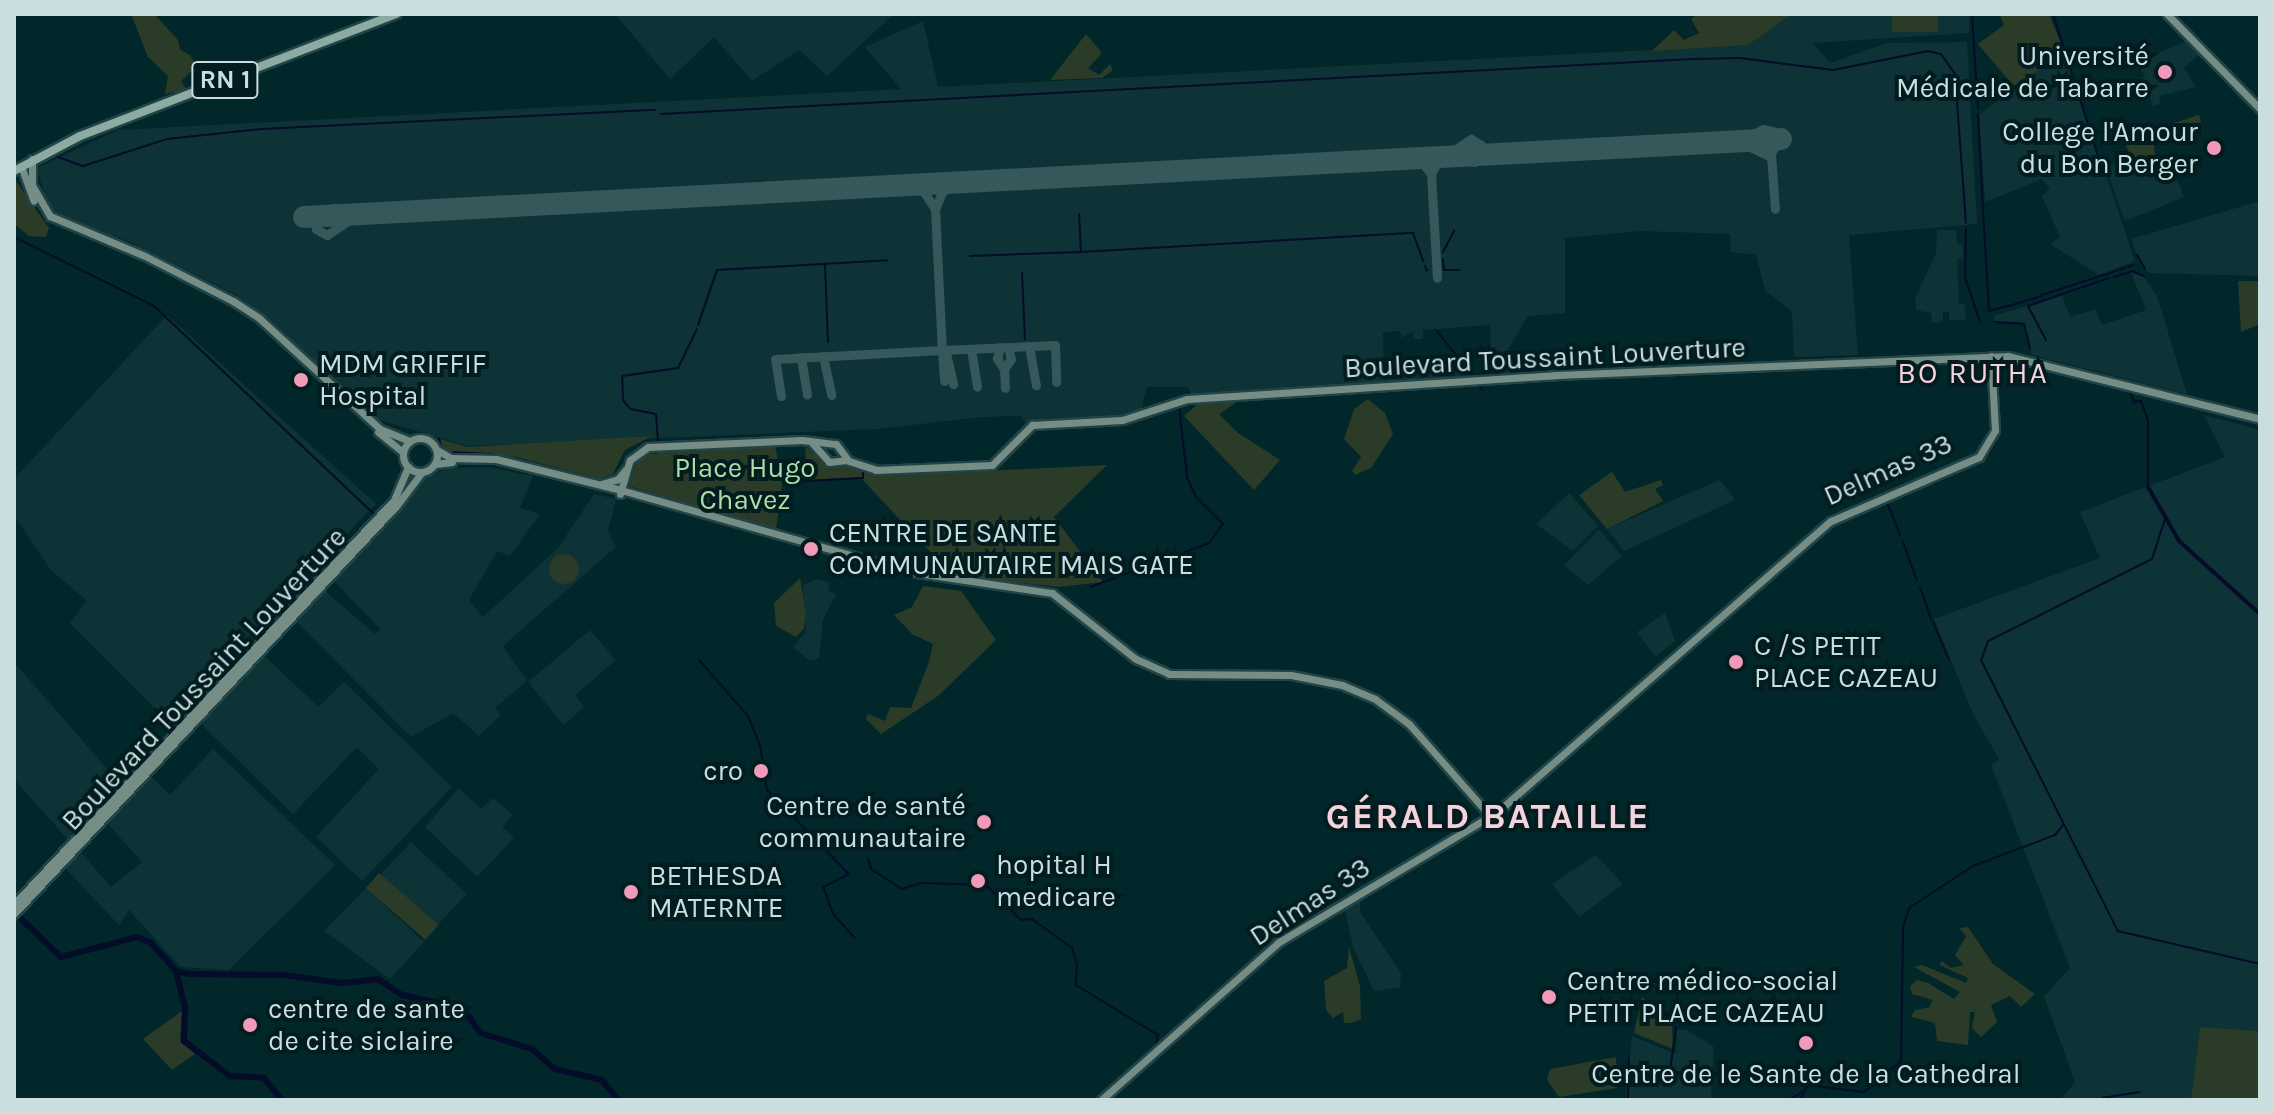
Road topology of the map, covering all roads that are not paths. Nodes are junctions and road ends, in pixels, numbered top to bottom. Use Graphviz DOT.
graph roads {
  1 [pos="396,14"];
  2 [pos="2170,14"];
  3 [pos="2260,109"];
  4 [pos="32,159"];
  5 [pos="18,169"];
  6 [pos="1991,356"];
  7 [pos="2020,357"];
  8 [pos="1994,373"];
  9 [pos="2260,419"];
  10 [pos="410,441"];
  11 [pos="825,448"];
  12 [pos="437,450"];
  13 [pos="403,452"];
  14 [pos="841,452"];
  15 [pos="836,461"];
  16 [pos="849,461"];
  17 [pos="435,464"];
  18 [pos="408,467"];
  19 [pos="628,467"];
  20 [pos="422,472"];
  21 [pos="597,485"];
  22 [pos="621,492"];
  23 [pos="1487,818"];
  24 [pos="17,904"];
  25 [pos="14,914"];
  26 [pos="1101,1100"];
  1 -- 4 [label="main road, RN 1"];
  2 -- 3 [label="main road"];
  4 -- 5 [label="main road, RN 1"];
  4 -- 10 [label="main road"];
  5 -- 13 [label="main road"];
  6 -- 7 [label="main road, Boulevard Toussaint Louverture"];
  6 -- 8 [label="main road, Delmas 33"];
  6 -- 16 [label="main road, Boulevard Toussaint Louverture"];
  6 -- 23 [label="main road, Delmas 33"];
  7 -- 8 [label="main road"];
  7 -- 9 [label="main road, Boulevard Toussaint Louverture"];
  8 -- 23 [label="main road, Delmas 33"];
  10 -- 12 [label="main road"];
  10 -- 13 [label="main road"];
  11 -- 14 [label="main road"];
  11 -- 15 [label="main road"];
  11 -- 19 [label="main road"];
  12 -- 17 [label="main road"];
  12 -- 21 [label="main road"];
  13 -- 18 [label="main road"];
  14 -- 15 [label="main road"];
  14 -- 16 [label="main road"];
  15 -- 16 [label="main road, Boulevard Toussaint Louverture"];
  17 -- 20 [label="main road"];
  17 -- 22 [label="main road"];
  18 -- 20 [label="main road"];
  18 -- 24 [label="main road, Boulevard Toussaint Louverture"];
  19 -- 21 [label="main road"];
  19 -- 22 [label="main road"];
  20 -- 24 [label="main road, Boulevard Toussaint Louverture"];
  21 -- 22 [label="main road"];
  22 -- 23 [label="main road"];
  23 -- 26 [label="main road, Delmas 33"];
  24 -- 25 [label="main road, Boulevard Toussaint Louverture"];
}
